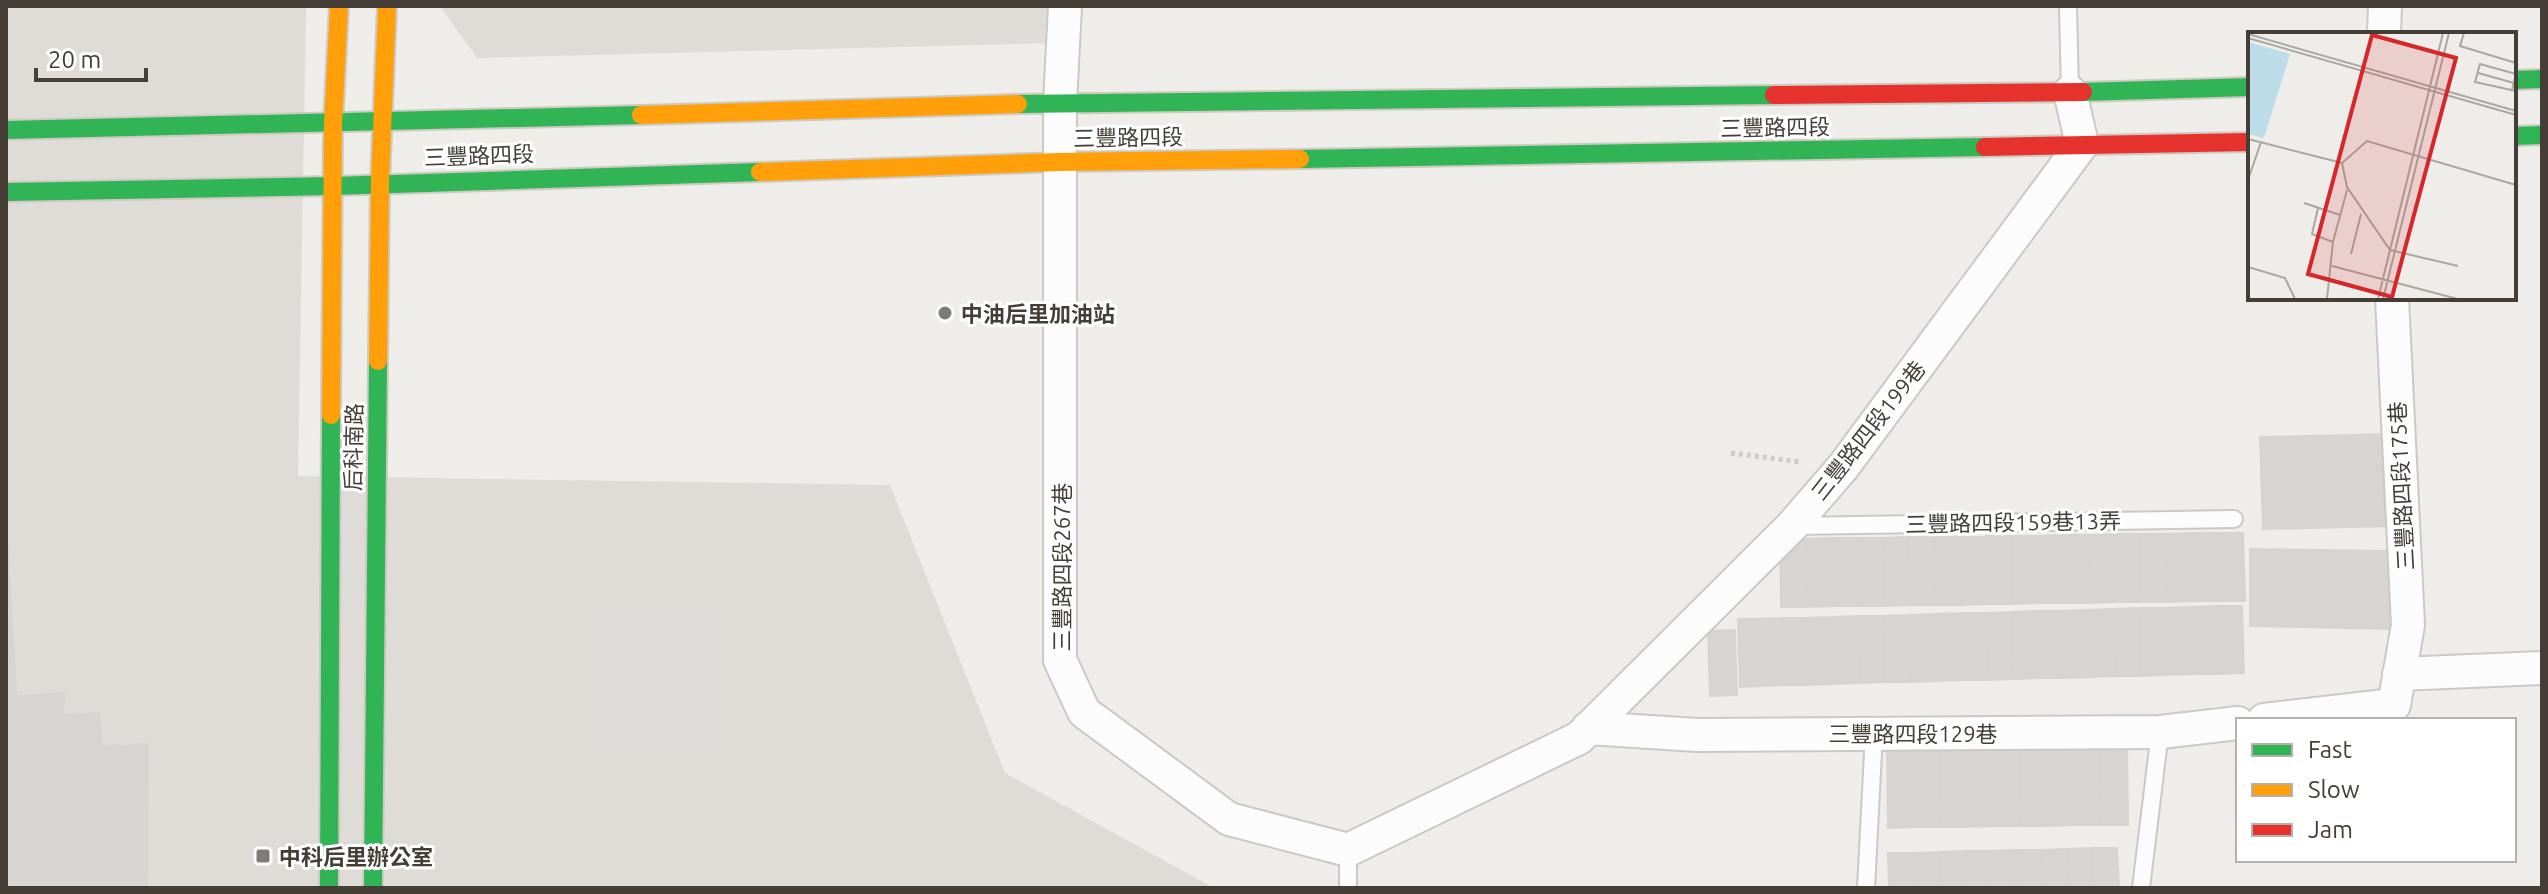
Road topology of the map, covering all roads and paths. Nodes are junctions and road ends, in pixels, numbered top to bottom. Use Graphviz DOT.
graph roads {
  1 [pos="339,6"];
  2 [pos="387,6"];
  3 [pos="1065,6"];
  4 [pos="2068,6"];
  5 [pos="2385,6"];
  6 [pos="2384,32"];
  7 [pos="2542,79"];
  8 [pos="2516,80"];
  9 [pos="2248,87"];
  10 [pos="2070,92"];
  11 [pos="1060,103"];
  12 [pos="382,123"];
  13 [pos="333,124"];
  14 [pos="6,130"];
  15 [pos="2542,135"];
  16 [pos="2516,136"];
  17 [pos="2248,142"];
  18 [pos="2082,144"];
  19 [pos="1060,162"];
  20 [pos="380,182"];
  21 [pos="333,186"];
  22 [pos="6,192"];
  23 [pos="2392,300"];
  24 [pos="1731,453"];
  25 [pos="1843,467"];
  26 [pos="2234,519"];
  27 [pos="1792,526"];
  28 [pos="353,598"];
  29 [pos="2542,668"];
  30 [pos="2399,674"];
  31 [pos="2281,718"];
  32 [pos="2236,723"];
  33 [pos="1588,728"];
  34 [pos="2160,732"];
  35 [pos="1874,733"];
  36 [pos="1348,850"];
  37 [pos="329,888"];
  38 [pos="373,888"];
  39 [pos="1348,888"];
  40 [pos="1866,888"];
  41 [pos="2141,888"];
  1 -- 13 [label="main road, 后科南路"];
  2 -- 12 [label="main road, 后科南路"];
  3 -- 11 [label="street, 三豐路四段267巷"];
  4 -- 10 [label="lane"];
  5 -- 6 [label="street"];
  7 -- 8 [label="main road"];
  9 -- 10 [label="main road, 三豐路四段"];
  10 -- 11 [label="main road, 三豐路四段"];
  10 -- 18 [label="street"];
  11 -- 12 [label="main road, 三豐路四段"];
  11 -- 19 [label="street, 三豐路四段267巷"];
  12 -- 13 [label="main road, 三豐路四段"];
  12 -- 20 [label="main road, 后科南路"];
  13 -- 14 [label="main road, 三豐路四段"];
  13 -- 21 [label="main road, 后科南路"];
  15 -- 16 [label="main road"];
  17 -- 18 [label="main road, 三豐路四段"];
  18 -- 19 [label="main road, 三豐路四段"];
  18 -- 25 [label="street, 三豐路四段199巷"];
  19 -- 20 [label="main road, 三豐路四段"];
  19 -- 36 [label="street, 三豐路四段267巷"];
  20 -- 21 [label="main road, 三豐路四段"];
  20 -- 28 [label="main road, 后科南路"];
  21 -- 22 [label="main road, 三豐路四段"];
  21 -- 28 [label="main road, 后科南路"];
  23 -- 30 [label="street, 三豐路四段175巷"];
  24 -- 25 [label="path"];
  25 -- 27 [label="street, 三豐路四段199巷"];
  26 -- 27 [label="lane, 三豐路四段159巷13弄"];
  27 -- 33 [label="street, 三豐路四段199巷"];
  28 -- 37 [label="main road, 后科南路"];
  28 -- 38 [label="main road, 后科南路"];
  29 -- 30 [label="street"];
  30 -- 31 [label="street"];
  32 -- 34 [label="street, 三豐路四段129巷"];
  33 -- 35 [label="street, 三豐路四段129巷"];
  33 -- 36 [label="street, 三豐路四段199巷"];
  34 -- 35 [label="street, 三豐路四段129巷"];
  34 -- 41 [label="lane"];
  35 -- 40 [label="lane"];
  36 -- 39 [label="lane"];
}
